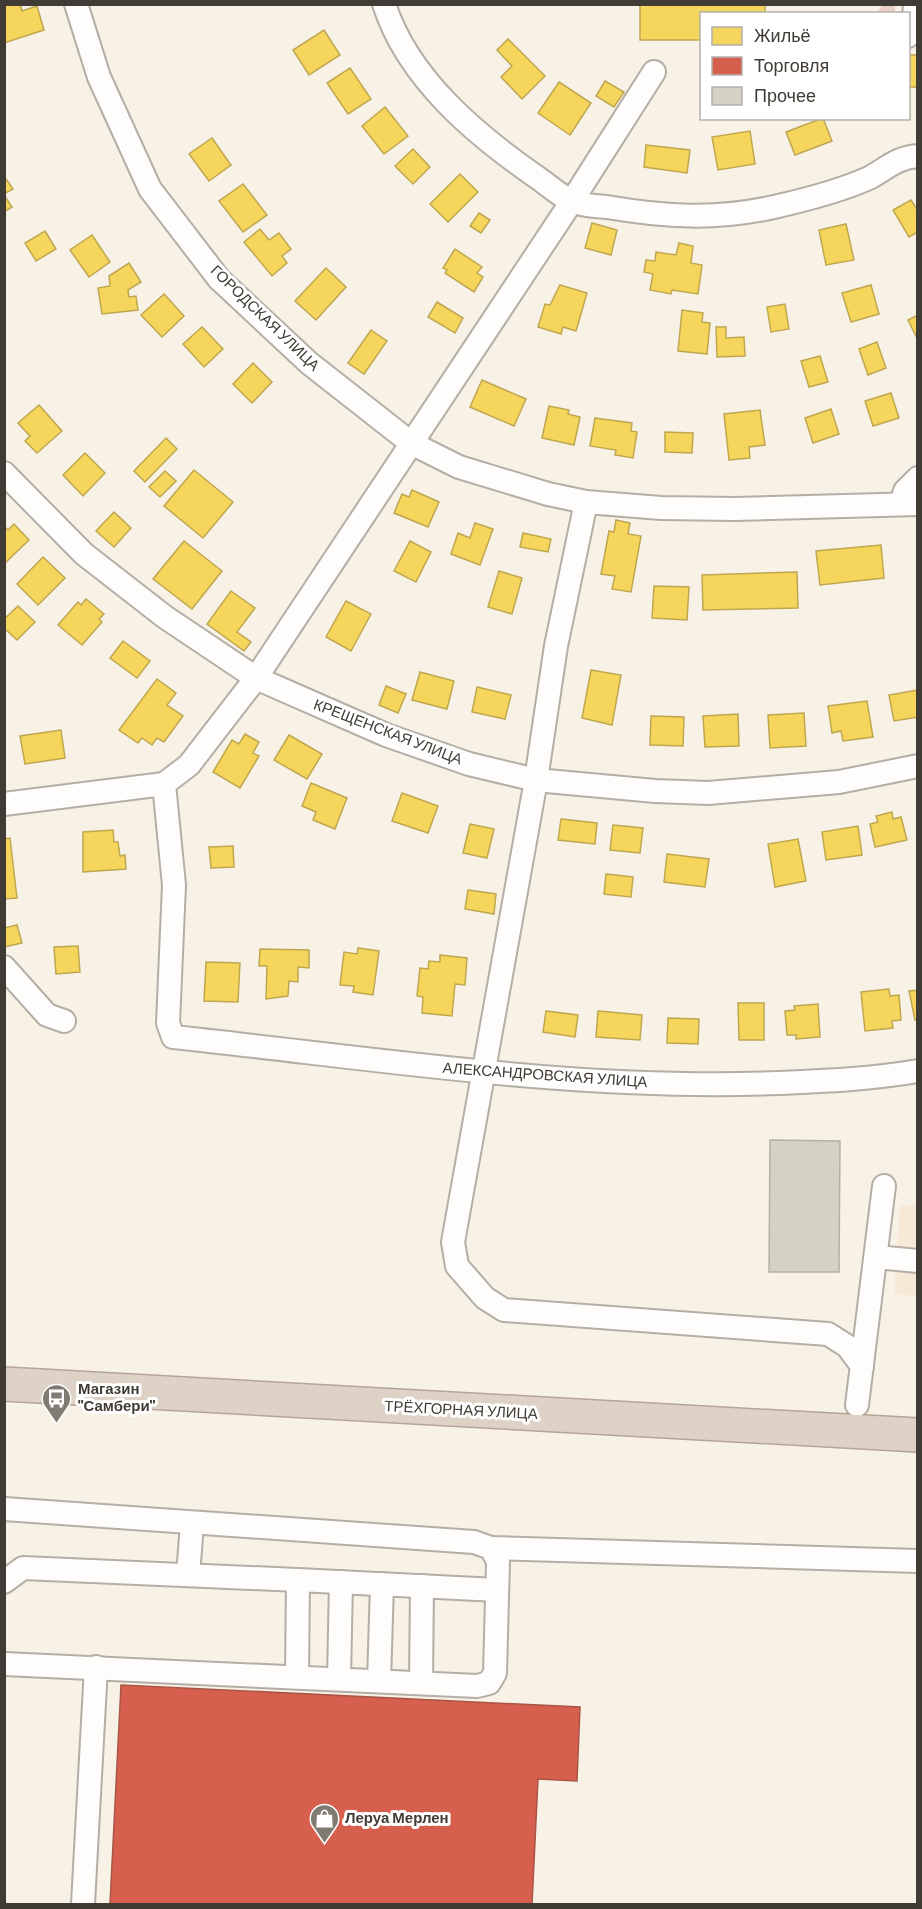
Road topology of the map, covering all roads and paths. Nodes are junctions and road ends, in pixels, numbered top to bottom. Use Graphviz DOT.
graph roads {
  1 [pos="76,4"];
  2 [pos="384,4"];
  3 [pos="915,4"];
  4 [pos="910,35"];
  5 [pos="654,72"];
  6 [pos="918,156"];
  7 [pos="572,201"];
  8 [pos="411,443"];
  9 [pos="4,472"];
  10 [pos="918,478"];
  11 [pos="586,502"];
  12 [pos="909,504"];
  13 [pos="256,678"];
  14 [pos="918,766"];
  15 [pos="536,780"];
  16 [pos="164,784"];
  17 [pos="4,804"];
  18 [pos="4,967"];
  19 [pos="64,1021"];
  20 [pos="918,1071"];
  21 [pos="484,1072"];
  22 [pos="884,1186"];
  23 [pos="876,1257"];
  24 [pos="918,1261"];
  25 [pos="862,1366"];
  26 [pos="4,1384"];
  27 [pos="857,1405"];
  28 [pos="918,1435"];
  29 [pos="4,1509"];
  30 [pos="192,1524"];
  31 [pos="491,1548"];
  32 [pos="918,1561"];
  33 [pos="188,1575"];
  34 [pos="298,1580"];
  35 [pos="4,1582"];
  36 [pos="341,1582"];
  37 [pos="382,1584"];
  38 [pos="422,1586"];
  39 [pos="497,1590"];
  40 [pos="4,1664"];
  41 [pos="96,1667"];
  42 [pos="297,1677"];
  43 [pos="339,1679"];
  44 [pos="379,1681"];
  45 [pos="421,1683"];
  46 [pos="83,1905"];
  1 -- 8 [label="street, ГОРОДСКАЯ УЛИЦА"];
  2 -- 7 [label="street"];
  3 -- 4 [label="street"];
  5 -- 7 [label="street"];
  6 -- 7 [label="street"];
  7 -- 8 [label="street"];
  8 -- 11 [label="street, ГОРОДСКАЯ УЛИЦА"];
  8 -- 13 [label="street"];
  9 -- 13 [label="street, КРЕЩЕНСКАЯ УЛИЦА"];
  10 -- 12 [label="street"];
  11 -- 12 [label="street, ГОРОДСКАЯ УЛИЦА"];
  11 -- 15 [label="street"];
  13 -- 15 [label="street, КРЕЩЕНСКАЯ УЛИЦА"];
  13 -- 16 [label="street"];
  14 -- 15 [label="street, КРЕЩЕНСКАЯ УЛИЦА"];
  15 -- 21 [label="street"];
  16 -- 17 [label="street"];
  16 -- 21 [label="street, АЛЕКСАНДРОВСКАЯ УЛИЦА"];
  18 -- 19 [label="street"];
  20 -- 21 [label="street, АЛЕКСАНДРОВСКАЯ УЛИЦА"];
  21 -- 25 [label="street"];
  22 -- 23 [label="street"];
  23 -- 24 [label="street"];
  23 -- 25 [label="street"];
  25 -- 27 [label="street"];
  26 -- 28 [label="highway, ТРЁХГОРНАЯ УЛИЦА"];
  29 -- 30 [label="street"];
  30 -- 31 [label="street"];
  30 -- 33 [label="street"];
  31 -- 32 [label="street"];
  31 -- 39 [label="street"];
  33 -- 34 [label="street"];
  33 -- 35 [label="street"];
  34 -- 36 [label="street"];
  34 -- 42 [label="street"];
  36 -- 37 [label="street"];
  36 -- 43 [label="street"];
  37 -- 38 [label="street"];
  37 -- 44 [label="street"];
  38 -- 39 [label="street"];
  38 -- 45 [label="street"];
  39 -- 45 [label="street"];
  40 -- 41 [label="street"];
  41 -- 42 [label="street"];
  41 -- 46 [label="street"];
  42 -- 43 [label="street"];
  43 -- 44 [label="street"];
  44 -- 45 [label="street"];
}
